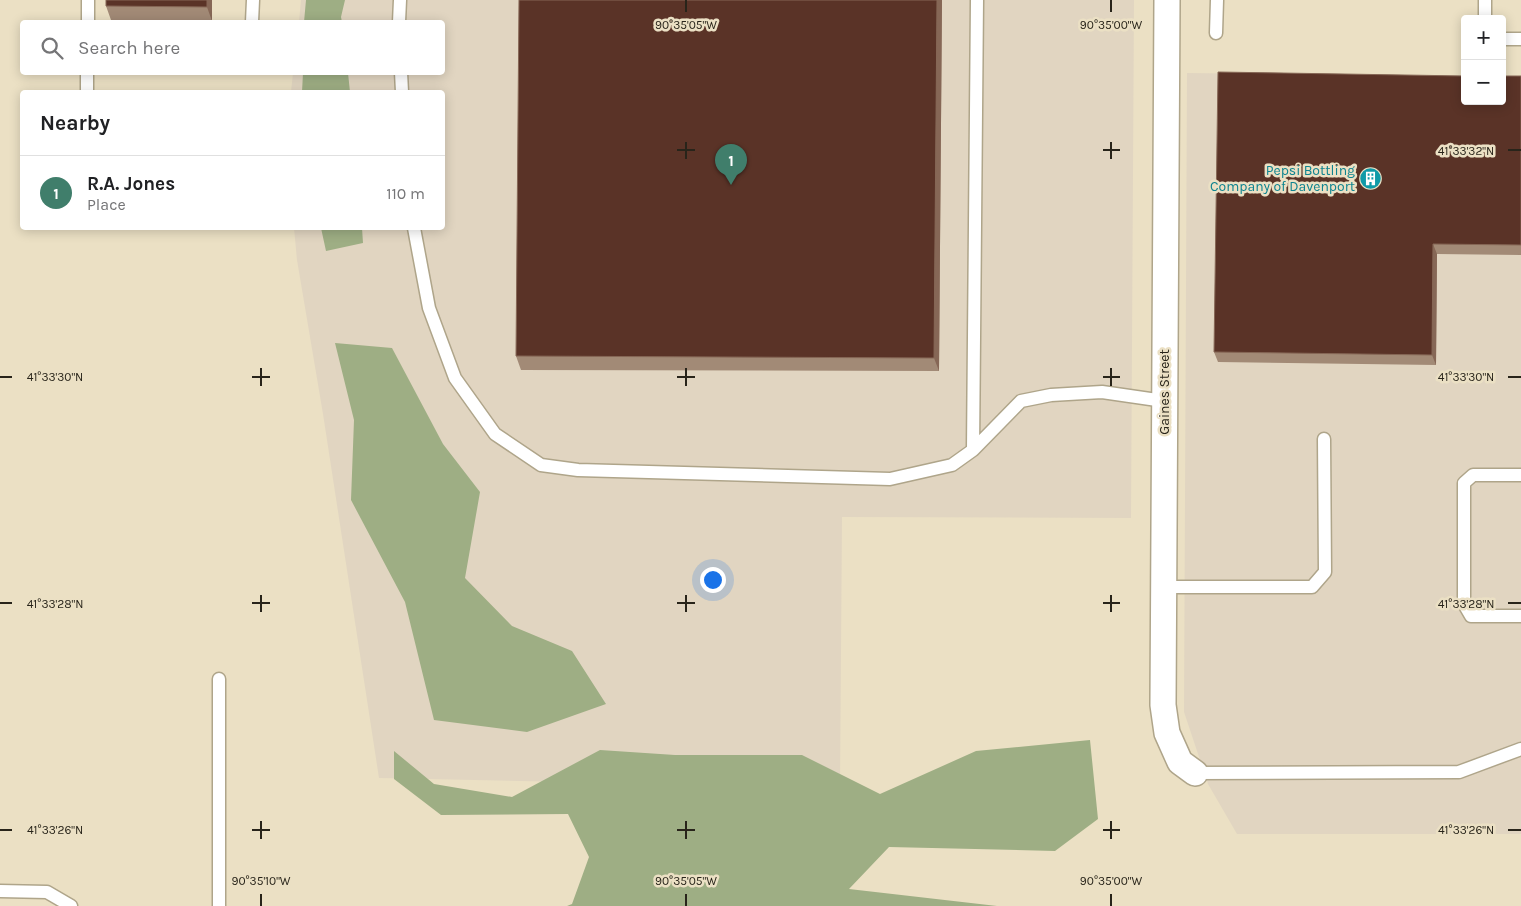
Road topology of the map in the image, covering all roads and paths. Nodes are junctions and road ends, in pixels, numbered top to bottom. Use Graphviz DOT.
graph roads {
  1 [pos="88,0"];
  2 [pos="253,0"];
  3 [pos="400,0"];
  4 [pos="976,0"];
  5 [pos="1167,0"];
  6 [pos="1217,0"];
  7 [pos="1485,0"];
  8 [pos="1485,15"];
  9 [pos="88,20"];
  10 [pos="252,20"];
  11 [pos="400,20"];
  12 [pos="1216,33"];
  13 [pos="1506,39"];
  14 [pos="1521,39"];
  15 [pos="87,75"];
  16 [pos="401,75"];
  17 [pos="87,90"];
  18 [pos="402,90"];
  19 [pos="414,230"];
  20 [pos="1164,402"];
  21 [pos="1324,439"];
  22 [pos="973,450"];
  23 [pos="1521,475"];
  24 [pos="1163,587"];
  25 [pos="1521,616"];
  26 [pos="219,679"];
  27 [pos="1521,749"];
  28 [pos="1195,773"];
  29 [pos="0,892"];
  30 [pos="71,906"];
  31 [pos="219,906"];
  1 -- 9 [label="lane"];
  2 -- 10 [label="lane"];
  3 -- 11 [label="lane"];
  4 -- 22 [label="lane"];
  5 -- 20 [label="street, Gaines Street"];
  6 -- 12 [label="lane"];
  7 -- 8 [label="lane"];
  13 -- 14 [label="lane"];
  15 -- 17 [label="lane"];
  16 -- 18 [label="lane"];
  19 -- 22 [label="lane"];
  20 -- 22 [label="lane"];
  20 -- 24 [label="street, Gaines Street"];
  21 -- 24 [label="lane"];
  23 -- 25 [label="lane"];
  24 -- 28 [label="street, Gaines Street"];
  26 -- 31 [label="lane"];
  27 -- 28 [label="lane"];
  29 -- 30 [label="lane"];
}
